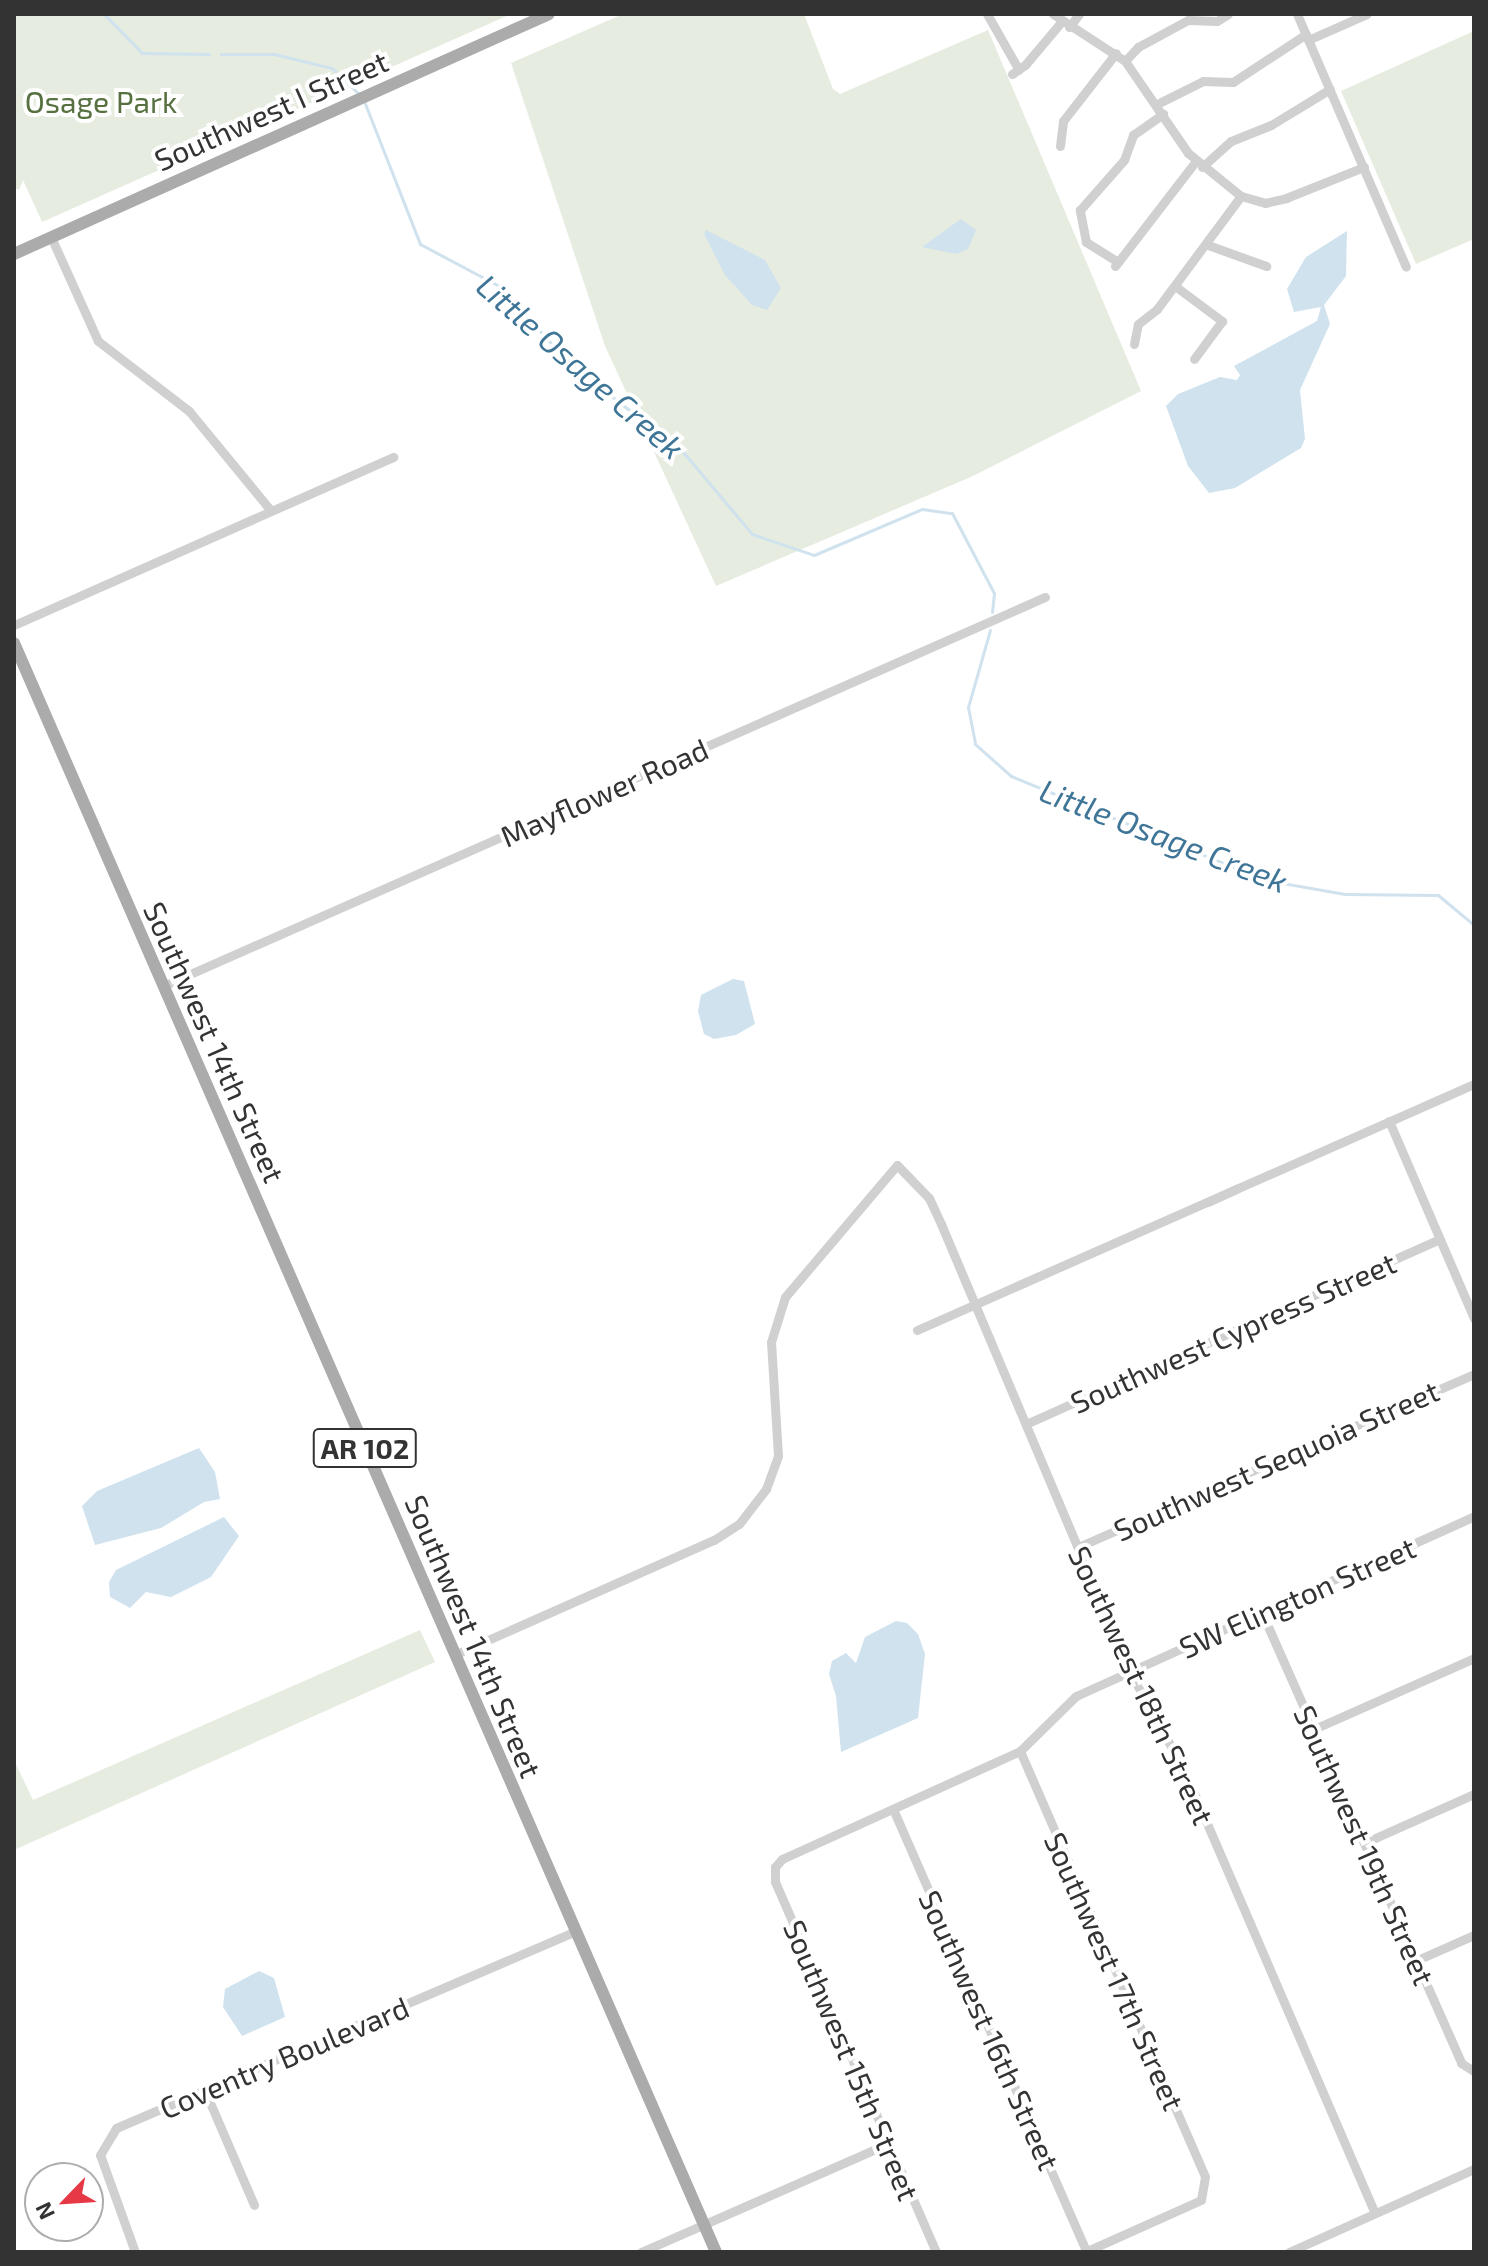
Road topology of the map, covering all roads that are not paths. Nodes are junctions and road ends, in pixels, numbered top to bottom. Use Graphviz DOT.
graph roads {
  1 [pos="549,14"];
  2 [pos="987,14"];
  3 [pos="1079,14"];
  4 [pos="1228,14"];
  5 [pos="1297,14"];
  6 [pos="1367,14"];
  7 [pos="1061,21"];
  8 [pos="1307,37"];
  9 [pos="1116,53"];
  10 [pos="1125,61"];
  11 [pos="1330,89"];
  12 [pos="1157,104"];
  13 [pos="1163,114"];
  14 [pos="1060,146"];
  15 [pos="1199,164"];
  16 [pos="1364,167"];
  17 [pos="1241,196"];
  18 [pos="51,237"];
  19 [pos="1208,245"];
  20 [pos="14,254"];
  21 [pos="1266,266"];
  22 [pos="1406,267"];
  23 [pos="1175,286"];
  24 [pos="1134,344"];
  25 [pos="1194,359"];
  26 [pos="394,457"];
  27 [pos="271,511"];
  28 [pos="1045,597"];
  29 [pos="14,625"];
  30 [pos="14,643"];
  31 [pos="163,986"];
  32 [pos="1474,1084"];
  33 [pos="1389,1121"];
  34 [pos="1440,1239"];
  35 [pos="974,1305"];
  36 [pos="1474,1318"];
  37 [pos="917,1330"];
  38 [pos="1474,1374"];
  39 [pos="1026,1424"];
  40 [pos="1474,1516"];
  41 [pos="1078,1547"];
  42 [pos="1262,1613"];
  43 [pos="454,1655"];
  44 [pos="1474,1658"];
  45 [pos="1130,1672"];
  46 [pos="1314,1729"];
  47 [pos="1020,1751"];
  48 [pos="1474,1794"];
  49 [pos="893,1809"];
  50 [pos="1364,1843"];
  51 [pos="576,1931"];
  52 [pos="1474,1935"];
  53 [pos="1415,1961"];
  54 [pos="1474,2071"];
  55 [pos="205,2091"];
  56 [pos="887,2144"];
  57 [pos="1474,2169"];
  58 [pos="254,2205"];
  59 [pos="1375,2213"];
  60 [pos="705,2225"];
  61 [pos="135,2252"];
  62 [pos="641,2252"];
  63 [pos="716,2252"];
  64 [pos="936,2252"];
  65 [pos="1086,2252"];
  66 [pos="1289,2252"];
  1 -- 18 [label="main road, Southwest I Street"];
  2 -- 7 [label="street"];
  3 -- 7 [label="street"];
  4 -- 10 [label="street"];
  5 -- 8 [label="street"];
  6 -- 8 [label="street"];
  7 -- 9 [label="street"];
  8 -- 11 [label="street"];
  8 -- 12 [label="street"];
  9 -- 10 [label="street"];
  9 -- 14 [label="street"];
  10 -- 12 [label="street"];
  11 -- 15 [label="street"];
  11 -- 16 [label="street"];
  12 -- 13 [label="street"];
  13 -- 15 [label="street"];
  13 -- 15 [label="street"];
  15 -- 17 [label="street"];
  16 -- 17 [label="street"];
  16 -- 22 [label="street"];
  17 -- 19 [label="street"];
  18 -- 20 [label="main road, Southwest I Street"];
  18 -- 27 [label="street"];
  19 -- 21 [label="street"];
  19 -- 23 [label="street"];
  23 -- 24 [label="street"];
  23 -- 25 [label="street"];
  26 -- 27 [label="street"];
  27 -- 29 [label="street"];
  28 -- 31 [label="street, Mayflower Road"];
  30 -- 31 [label="main road, Southwest 14th Street / AR 102"];
  31 -- 43 [label="main road, Southwest 14th Street / AR 102"];
  32 -- 33 [label="street"];
  33 -- 34 [label="street"];
  33 -- 35 [label="street"];
  34 -- 36 [label="street"];
  34 -- 39 [label="street, Southwest Cypress Street"];
  35 -- 37 [label="street"];
  35 -- 39 [label="street, Southwest 18th Street"];
  35 -- 43 [label="street, Southwest 18th Street"];
  38 -- 41 [label="street, Southwest Sequoia Street"];
  39 -- 41 [label="street, Southwest 18th Street"];
  40 -- 42 [label="street, SW Elington Street"];
  41 -- 45 [label="street, Southwest 18th Street"];
  42 -- 45 [label="street, SW Elington Street"];
  42 -- 46 [label="street, Southwest 19th Street"];
  43 -- 51 [label="main road, Southwest 14th Street / AR 102"];
  44 -- 46 [label="street"];
  45 -- 47 [label="street, SW Elington Street"];
  45 -- 59 [label="street, Southwest 18th Street"];
  46 -- 50 [label="street, Southwest 19th Street"];
  47 -- 49 [label="street"];
  47 -- 65 [label="street, Southwest 17th Street"];
  48 -- 50 [label="street"];
  49 -- 56 [label="street, Southwest 15th Street"];
  49 -- 65 [label="street, Southwest 16th Street"];
  50 -- 53 [label="street, Southwest 19th Street"];
  51 -- 55 [label="street, Coventry Boulevard"];
  51 -- 60 [label="main road, Southwest 14th Street / AR 102"];
  52 -- 53 [label="street"];
  53 -- 54 [label="street, Southwest 19th Street"];
  55 -- 58 [label="street"];
  55 -- 61 [label="street, Coventry Boulevard"];
  56 -- 60 [label="street"];
  56 -- 64 [label="street, Southwest 15th Street"];
  57 -- 59 [label="street"];
  59 -- 66 [label="street"];
  60 -- 62 [label="street"];
  60 -- 63 [label="main road, Southwest 14th Street / AR 102"];
}
